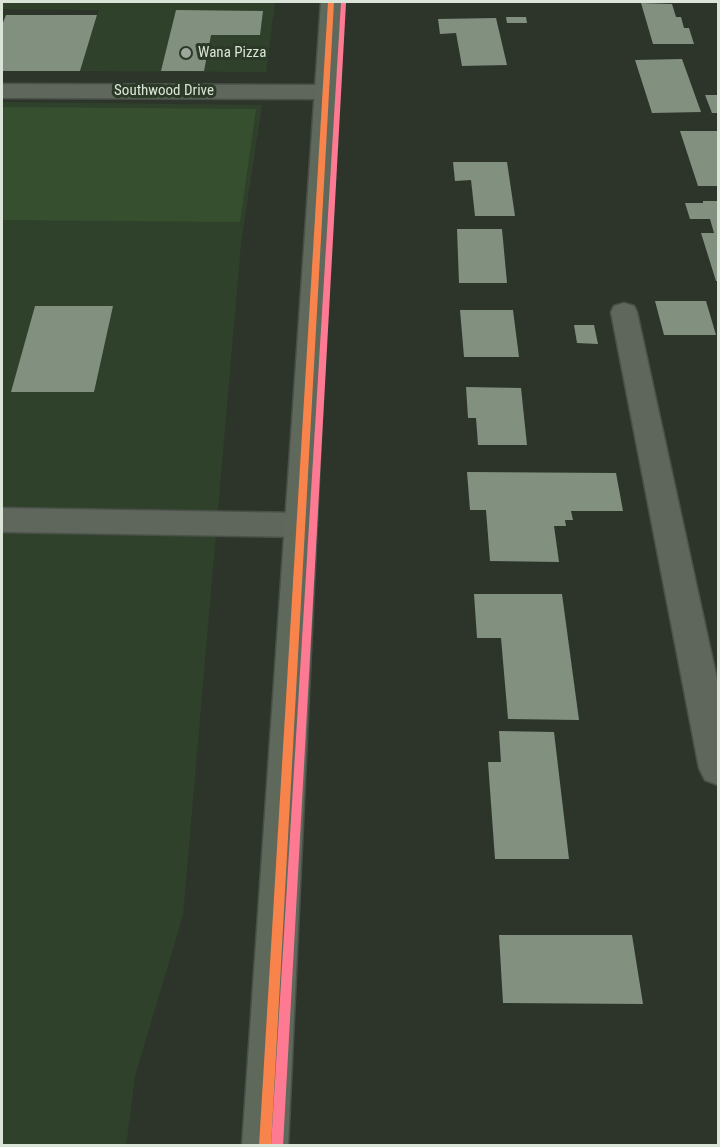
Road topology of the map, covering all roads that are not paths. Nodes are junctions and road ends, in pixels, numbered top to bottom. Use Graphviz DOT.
graph roads {
  1 [pos="331,2"];
  2 [pos="2,91"];
  3 [pos="327,92"];
  4 [pos="624,312"];
  5 [pos="2,520"];
  6 [pos="302,525"];
  7 [pos="718,768"];
  8 [pos="265,1146"];
  1 -- 3 [label="main road"];
  2 -- 3 [label="street, Southwood Drive"];
  3 -- 6 [label="main road"];
  4 -- 7 [label="street"];
  5 -- 6 [label="street"];
  6 -- 8 [label="main road"];
}
